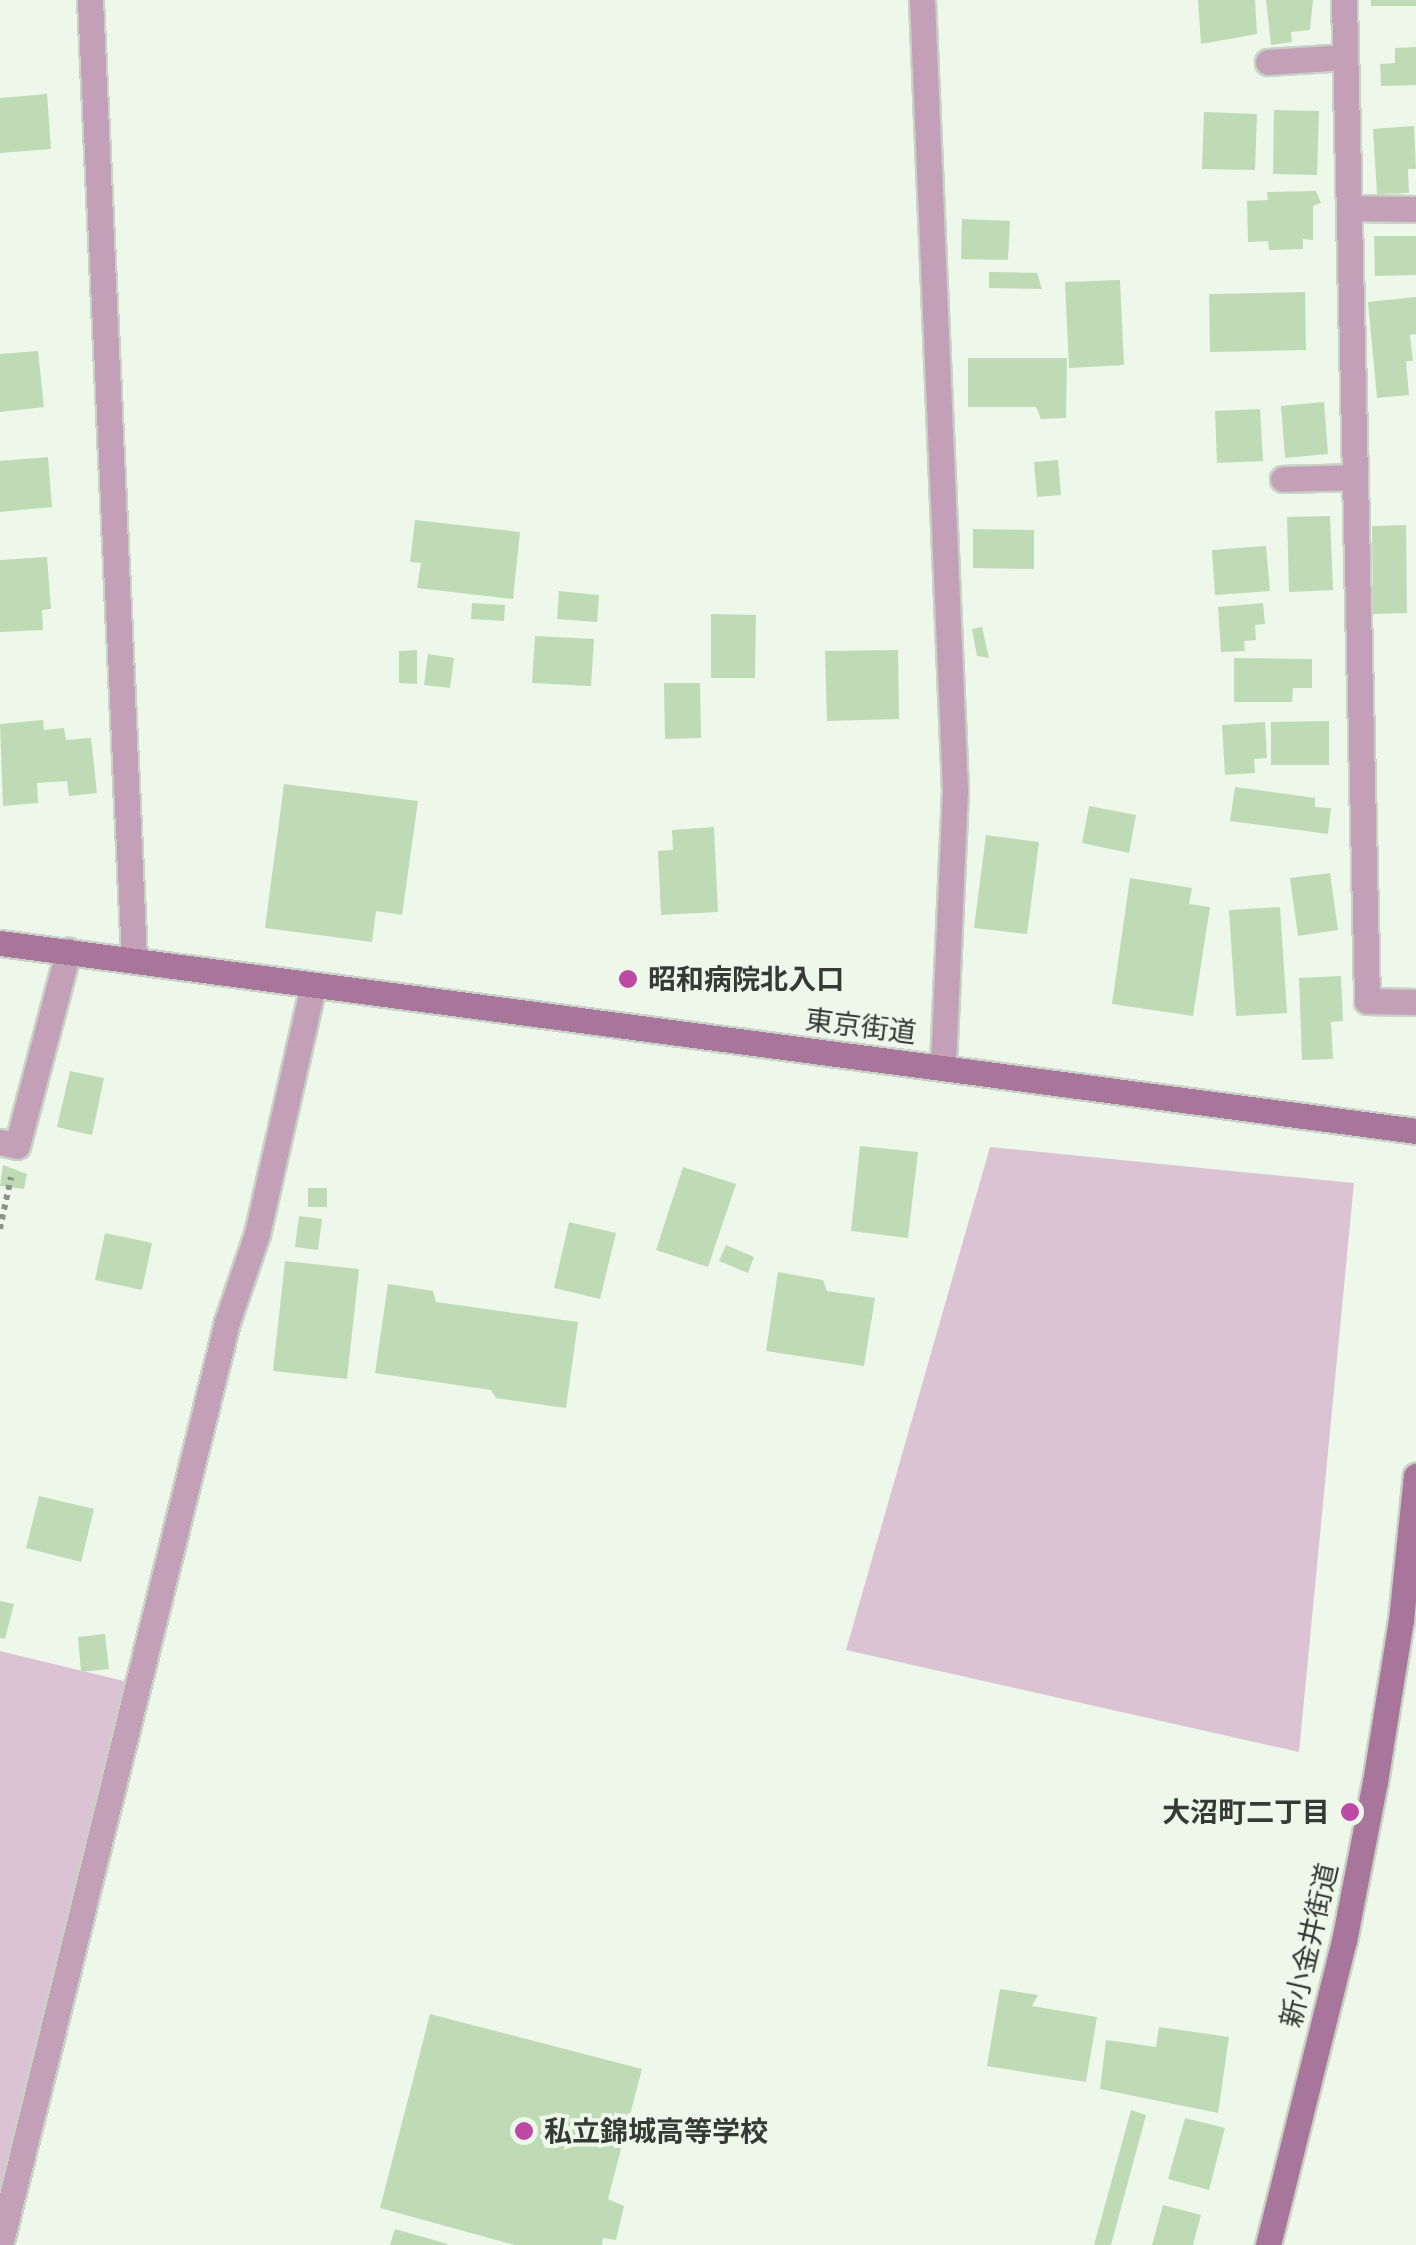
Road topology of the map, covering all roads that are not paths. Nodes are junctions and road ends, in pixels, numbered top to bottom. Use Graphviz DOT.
graph roads {
  1 [pos="90,0"];
  2 [pos="922,0"];
  3 [pos="1344,0"];
  4 [pos="1345,57"];
  5 [pos="1268,62"];
  6 [pos="1348,208"];
  7 [pos="1416,209"];
  8 [pos="1355,477"];
  9 [pos="1282,479"];
  10 [pos="0,942"];
  11 [pos="68,952"];
  12 [pos="134,959"];
  13 [pos="313,986"];
  14 [pos="1416,1002"];
  15 [pos="943,1066"];
  16 [pos="1416,1131"];
  17 [pos="8,1144"];
  18 [pos="1416,1476"];
  19 [pos="1413,1527"];
  20 [pos="0,2245"];
  21 [pos="1268,2245"];
  1 -- 12 [label="street"];
  2 -- 15 [label="street"];
  3 -- 4 [label="street"];
  4 -- 5 [label="street"];
  4 -- 6 [label="street"];
  6 -- 7 [label="street"];
  6 -- 8 [label="street"];
  8 -- 9 [label="street"];
  8 -- 14 [label="street"];
  10 -- 11 [label="main road, 東京街道"];
  11 -- 12 [label="main road, 東京街道"];
  11 -- 17 [label="street"];
  12 -- 13 [label="main road, 東京街道"];
  13 -- 15 [label="main road, 東京街道"];
  13 -- 20 [label="street"];
  15 -- 16 [label="main road, 東京街道"];
  18 -- 19 [label="main road, 新小金井街道"];
  19 -- 21 [label="main road, 新小金井街道"];
}
